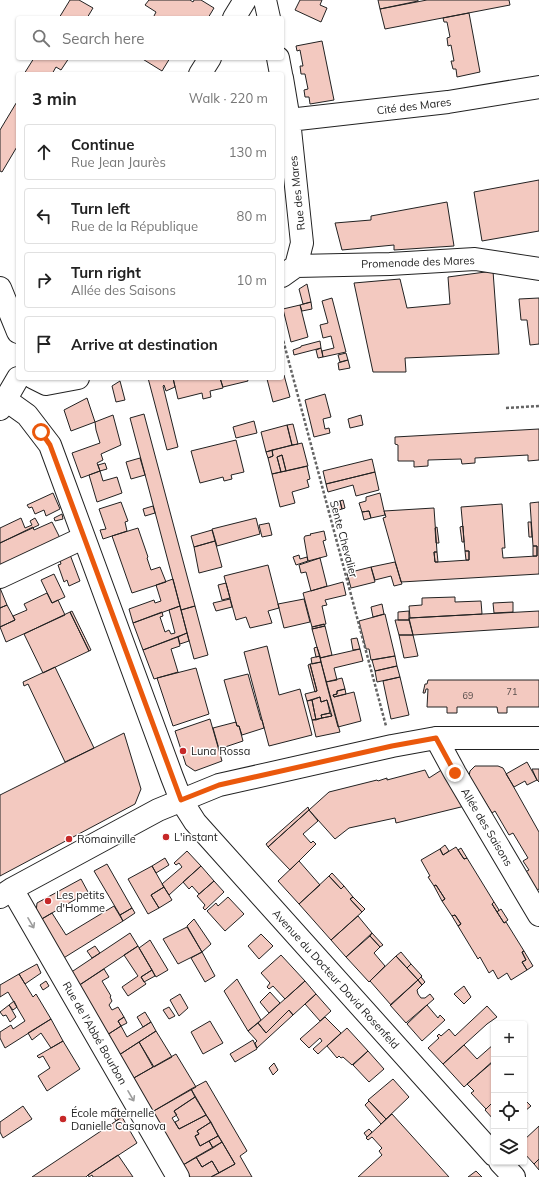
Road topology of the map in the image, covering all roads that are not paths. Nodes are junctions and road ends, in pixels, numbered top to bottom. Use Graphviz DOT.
graph roads {
  1 [pos="245,0"];
  2 [pos="265,0"];
  3 [pos="235,16"];
  4 [pos="269,16"];
  5 [pos="209,60"];
  6 [pos="278,60"];
  7 [pos="201,72"];
  8 [pos="281,72"];
  9 [pos="539,87"];
  10 [pos="284,90"];
  11 [pos="289,120"];
  12 [pos="539,269"];
  13 [pos="289,271"];
  14 [pos="0,288"];
  15 [pos="16,327"];
  16 [pos="16,378"];
  17 [pos="17,380"];
  18 [pos="38,380"];
  19 [pos="67,380"];
  20 [pos="10,406"];
  21 [pos="83,538"];
  22 [pos="0,578"];
  23 [pos="436,738"];
  24 [pos="539,738"];
  25 [pos="181,800"];
  26 [pos="6,893"];
  27 [pos="539,915"];
  28 [pos="491,1152"];
  29 [pos="503,1165"];
  30 [pos="178,1177"];
  31 [pos="514,1177"];
  1 -- 3 [label="street"];
  2 -- 4 [label="street"];
  5 -- 7 [label="street"];
  6 -- 8 [label="street"];
  9 -- 11 [label="street, Cité des Mares"];
  10 -- 11 [label="street, Rue des Mares"];
  11 -- 13 [label="street, Rue des Mares"];
  12 -- 13 [label="street, Promenade des Mares"];
  14 -- 15 [label="street"];
  16 -- 20 [label="street"];
  17 -- 20 [label="street"];
  18 -- 19 [label="street"];
  20 -- 21 [label="street, Avenue du Docteur David Rosenfeld"];
  21 -- 22 [label="street"];
  21 -- 25 [label="street, Avenue du Docteur David Rosenfeld"];
  23 -- 24 [label="street"];
  23 -- 25 [label="street"];
  23 -- 27 [label="street, Allée des Saisons"];
  25 -- 26 [label="street"];
  25 -- 28 [label="street, Avenue du Docteur David Rosenfeld"];
  26 -- 30 [label="street, Rue de l'Abbé Bourbon, one-way"];
  29 -- 31 [label="street"];
}
